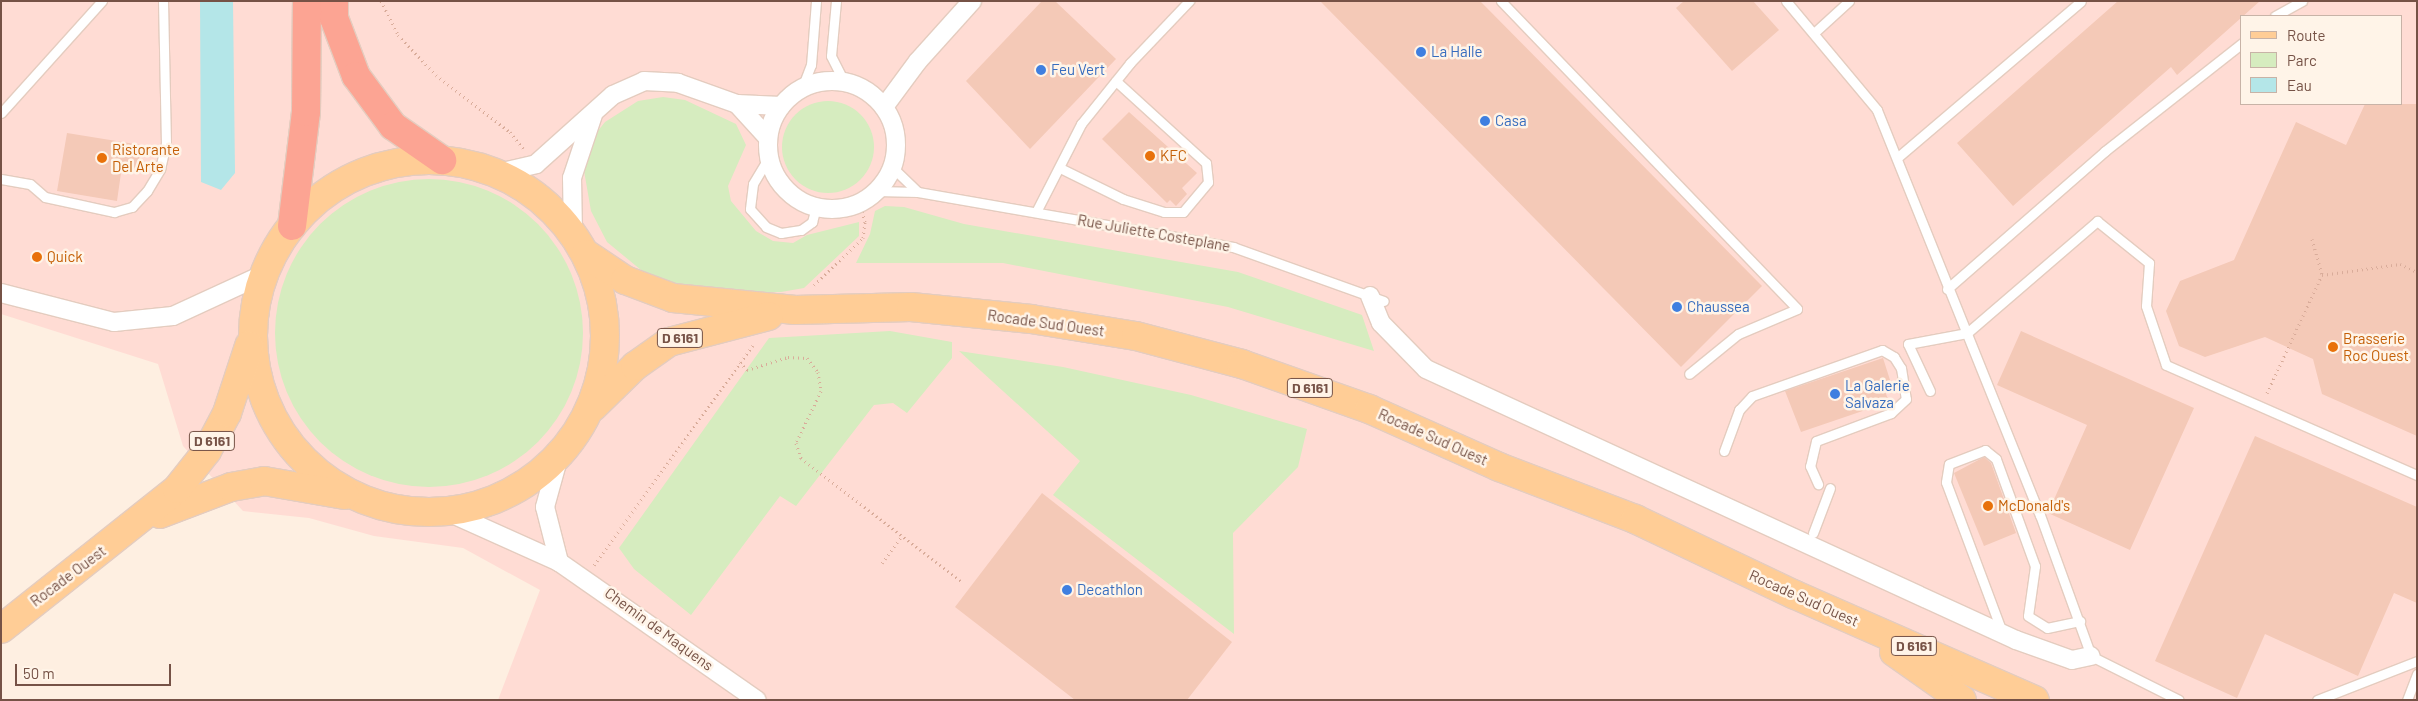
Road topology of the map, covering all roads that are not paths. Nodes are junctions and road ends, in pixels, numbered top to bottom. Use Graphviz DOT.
graph roads {
  1 [pos="102,1"];
  2 [pos="163,1"];
  3 [pos="307,1"];
  4 [pos="334,1"];
  5 [pos="816,1"];
  6 [pos="836,1"];
  7 [pos="972,1"];
  8 [pos="1189,1"];
  9 [pos="1501,1"];
  10 [pos="1786,1"];
  11 [pos="1849,1"];
  12 [pos="2081,1"];
  13 [pos="2302,1"];
  14 [pos="2277,15"];
  15 [pos="1815,32"];
  16 [pos="2240,45"];
  17 [pos="1116,81"];
  18 [pos="844,82"];
  19 [pos="802,88"];
  20 [pos="878,101"];
  21 [pos="737,104"];
  22 [pos="781,106"];
  23 [pos="595,110"];
  24 [pos="1,112"];
  25 [pos="768,138"];
  26 [pos="769,157"];
  27 [pos="1898,157"];
  28 [pos="442,160"];
  29 [pos="892,167"];
  30 [pos="1060,168"];
  31 [pos="498,173"];
  32 [pos="1,179"];
  33 [pos="876,191"];
  34 [pos="918,192"];
  35 [pos="816,207"];
  36 [pos="1036,212"];
  37 [pos="292,226"];
  38 [pos="580,244"];
  39 [pos="264,274"];
  40 [pos="1947,288"];
  41 [pos="1,293"];
  42 [pos="1377,299"];
  43 [pos="795,310"];
  44 [pos="1967,333"];
  45 [pos="252,335"];
  46 [pos="1689,374"];
  47 [pos="1930,391"];
  48 [pos="589,411"];
  49 [pos="1724,451"];
  50 [pos="559,456"];
  51 [pos="2417,475"];
  52 [pos="1818,484"];
  53 [pos="1830,488"];
  54 [pos="353,496"];
  55 [pos="448,512"];
  56 [pos="136,525"];
  57 [pos="1813,533"];
  58 [pos="560,562"];
  59 [pos="1792,594"];
  60 [pos="2080,621"];
  61 [pos="1,629"];
  62 [pos="2002,634"];
  63 [pos="2091,656"];
  64 [pos="2417,661"];
  65 [pos="2417,674"];
  66 [pos="756,700"];
  67 [pos="1962,700"];
  68 [pos="2035,700"];
  69 [pos="2179,700"];
  70 [pos="2317,700"];
  71 [pos="2407,700"];
  1 -- 24 [label="lane"];
  2 -- 32 [label="lane"];
  3 -- 37 [label="highway"];
  4 -- 28 [label="highway"];
  5 -- 19 [label="lane"];
  6 -- 18 [label="lane"];
  7 -- 20 [label="street"];
  8 -- 17 [label="lane"];
  9 -- 46 [label="lane"];
  10 -- 15 [label="lane"];
  11 -- 15 [label="lane"];
  12 -- 27 [label="lane"];
  13 -- 14 [label="lane"];
  15 -- 27 [label="lane"];
  16 -- 40 [label="lane"];
  17 -- 30 [label="lane"];
  17 -- 30 [label="lane"];
  18 -- 19 [label="street"];
  18 -- 20 [label="street"];
  19 -- 22 [label="street"];
  20 -- 29 [label="street"];
  21 -- 22 [label="street"];
  21 -- 23 [label="street"];
  21 -- 25 [label="street"];
  22 -- 25 [label="street"];
  23 -- 31 [label="street"];
  23 -- 38 [label="street"];
  25 -- 26 [label="street"];
  26 -- 35 [label="street"];
  26 -- 35 [label="lane"];
  27 -- 40 [label="lane"];
  28 -- 31 [label="main road"];
  28 -- 37 [label="main road"];
  29 -- 33 [label="street"];
  29 -- 34 [label="lane"];
  30 -- 36 [label="lane"];
  31 -- 38 [label="main road"];
  33 -- 34 [label="lane, Rue Juliette Costeplane"];
  33 -- 35 [label="street"];
  34 -- 36 [label="lane, Rue Juliette Costeplane"];
  36 -- 42 [label="lane, Rue Juliette Costeplane"];
  37 -- 39 [label="main road"];
  38 -- 43 [label="main road, Rocade Sud Ouest / D 6161"];
  38 -- 48 [label="main road"];
  39 -- 41 [label="street"];
  39 -- 45 [label="main road"];
  40 -- 44 [label="lane"];
  42 -- 62 [label="street"];
  43 -- 48 [label="main road, Rocade Sud Ouest / D 6161"];
  43 -- 59 [label="main road, Rocade Sud Ouest / D 6161"];
  44 -- 47 [label="lane"];
  44 -- 51 [label="lane"];
  44 -- 60 [label="lane"];
  45 -- 54 [label="main road"];
  45 -- 56 [label="main road, D 6161"];
  48 -- 50 [label="main road"];
  49 -- 52 [label="lane"];
  50 -- 55 [label="main road"];
  50 -- 58 [label="street"];
  53 -- 57 [label="lane"];
  54 -- 55 [label="main road"];
  54 -- 56 [label="main road, D 6161"];
  55 -- 58 [label="street, Chemin de Maquens"];
  56 -- 61 [label="main road, Rocade Ouest / D 6161"];
  58 -- 66 [label="street, Chemin de Maquens"];
  59 -- 67 [label="main road"];
  59 -- 68 [label="main road, Rocade Sud Ouest / D 6161"];
  60 -- 62 [label="lane"];
  60 -- 63 [label="lane"];
  62 -- 63 [label="street"];
  63 -- 69 [label="lane"];
  64 -- 70 [label="lane"];
  65 -- 71 [label="lane"];
}
